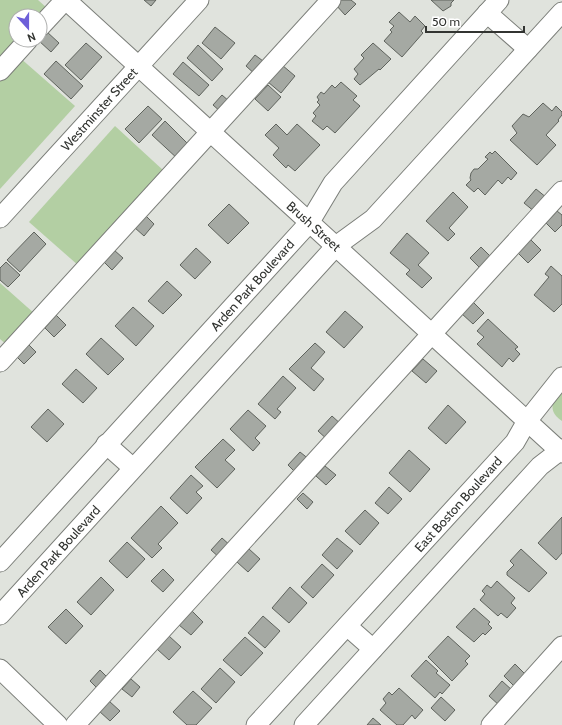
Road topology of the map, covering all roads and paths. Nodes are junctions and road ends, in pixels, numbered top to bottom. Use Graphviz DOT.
graph roads {
  1 [pos="66,0"];
  2 [pos="199,0"];
  3 [pos="330,0"];
  4 [pos="493,6"];
  5 [pos="562,12"];
  6 [pos="48,19"];
  7 [pos="21,48"];
  8 [pos="528,49"];
  9 [pos="138,66"];
  10 [pos="0,71"];
  11 [pos="210,132"];
  12 [pos="562,191"];
  13 [pos="0,218"];
  14 [pos="309,223"];
  15 [pos="336,246"];
  16 [pos="432,334"];
  17 [pos="0,362"];
  18 [pos="562,377"];
  19 [pos="527,421"];
  20 [pos="106,444"];
  21 [pos="561,451"];
  22 [pos="133,468"];
  23 [pos="0,562"];
  24 [pos="0,615"];
  25 [pos="347,626"];
  26 [pos="562,646"];
  27 [pos="373,649"];
  28 [pos="0,669"];
  29 [pos="58,725"];
  30 [pos="75,725"];
  31 [pos="256,725"];
  32 [pos="304,725"];
  33 [pos="491,725"];
  1 -- 6 [label="street"];
  1 -- 9 [label="street, Brush Street"];
  2 -- 9 [label="street, Westminster Street"];
  3 -- 11 [label="street"];
  4 -- 8 [label="street, Arden Park Boulevard"];
  4 -- 14 [label="street, Arden Park Boulevard"];
  5 -- 8 [label="street, Arden Park Boulevard"];
  7 -- 10 [label="street"];
  8 -- 15 [label="street, Arden Park Boulevard"];
  9 -- 11 [label="street, Brush Street"];
  9 -- 13 [label="street, Westminster Street"];
  11 -- 14 [label="street, Brush Street"];
  11 -- 17 [label="street"];
  12 -- 16 [label="street"];
  14 -- 15 [label="street, Brush Street"];
  14 -- 20 [label="street, Arden Park Boulevard"];
  15 -- 16 [label="street, Brush Street"];
  15 -- 22 [label="street, Arden Park Boulevard"];
  16 -- 19 [label="street, Brush Street"];
  16 -- 30 [label="street"];
  18 -- 19 [label="street, East Boston Boulevard"];
  19 -- 21 [label="street, Brush Street"];
  19 -- 25 [label="street, East Boston Boulevard"];
  20 -- 22 [label="street"];
  20 -- 23 [label="street, Arden Park Boulevard"];
  21 -- 27 [label="street"];
  22 -- 24 [label="street, Arden Park Boulevard"];
  25 -- 27 [label="street"];
  25 -- 31 [label="street, East Boston Boulevard"];
  26 -- 33 [label="street"];
  27 -- 32 [label="street"];
  28 -- 29 [label="street"];
}
